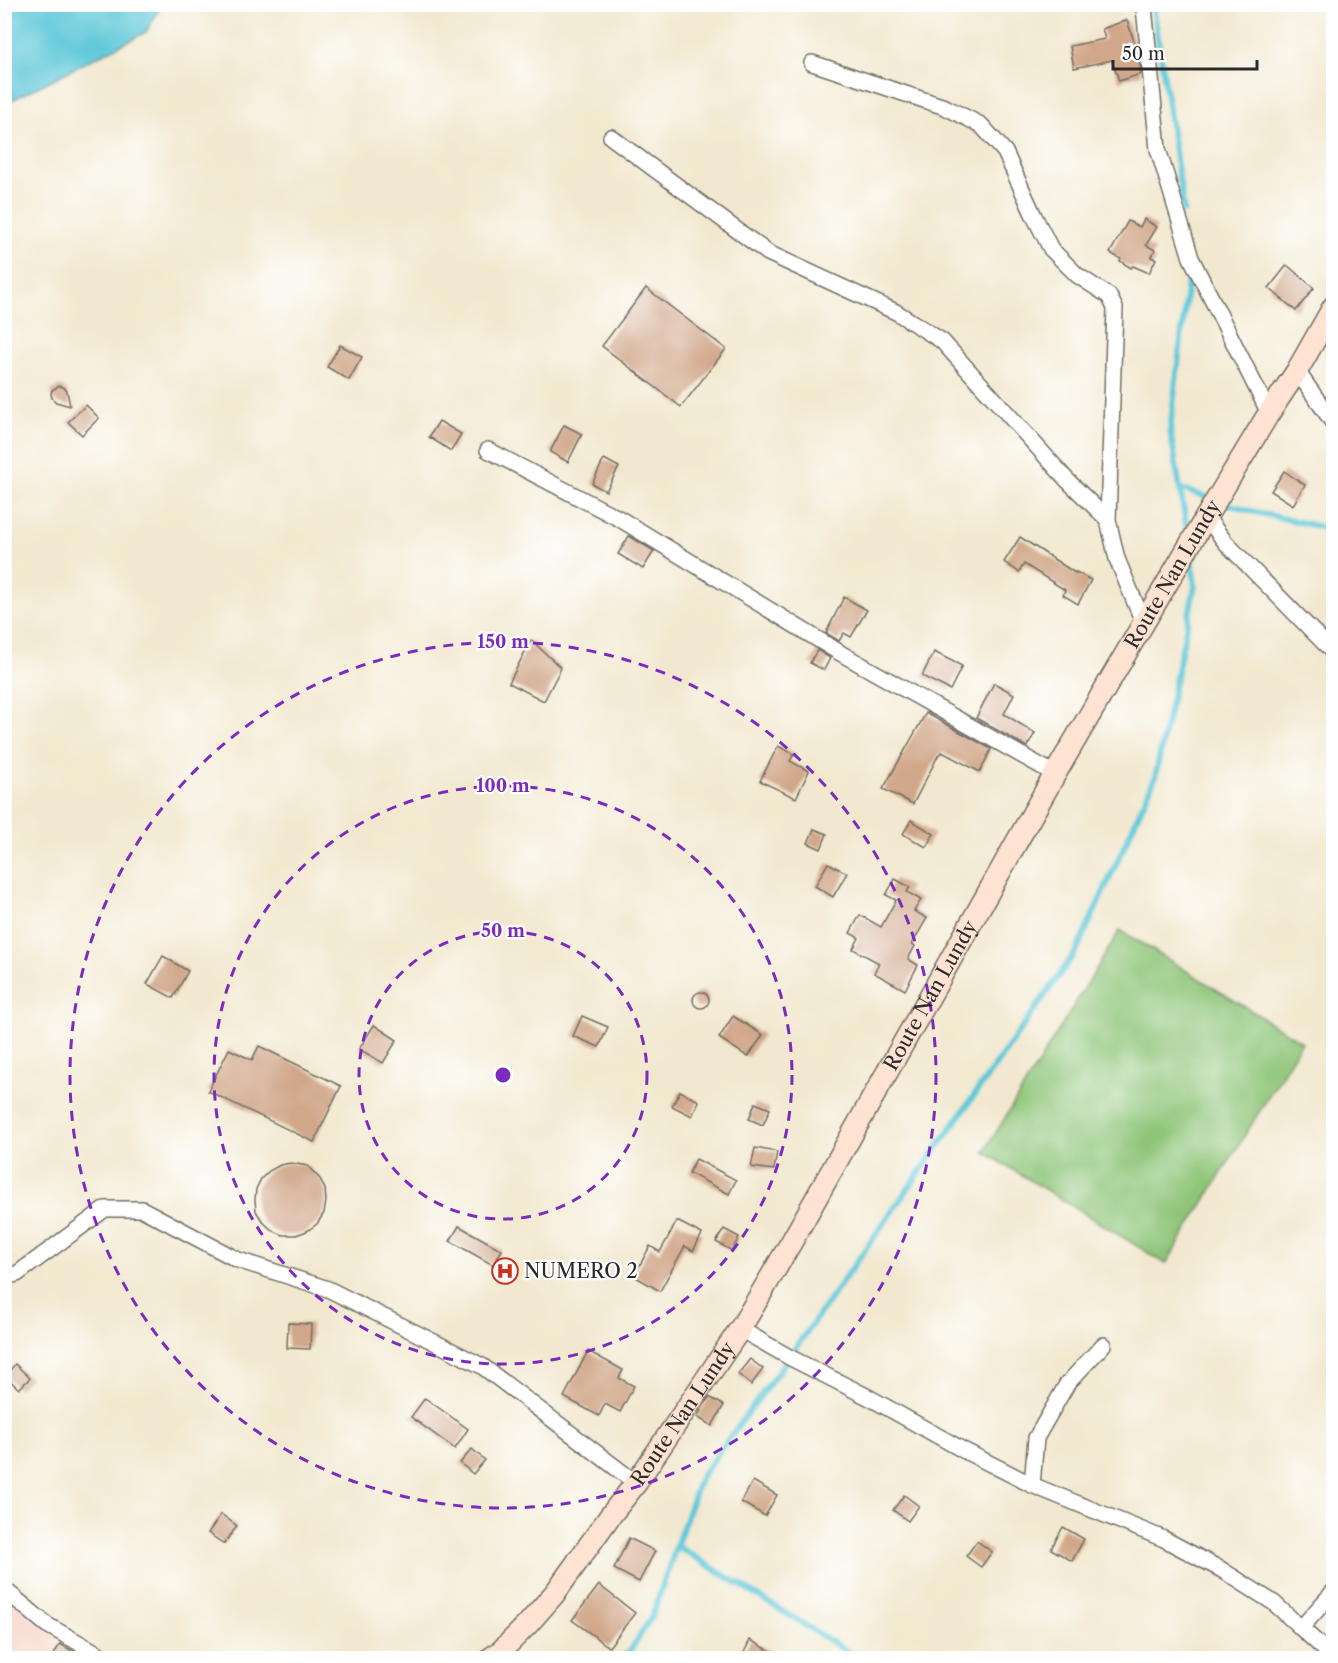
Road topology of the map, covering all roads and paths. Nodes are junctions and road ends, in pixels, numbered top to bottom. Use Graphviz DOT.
graph roads {
  1 [pos="1143,4"];
  2 [pos="812,63"];
  3 [pos="611,137"];
  4 [pos="1334,306"];
  5 [pos="1297,371"];
  6 [pos="1269,413"];
  7 [pos="1334,424"];
  8 [pos="488,450"];
  9 [pos="1206,518"];
  10 [pos="1108,520"];
  11 [pos="1144,624"];
  12 [pos="1334,653"];
  13 [pos="1055,774"];
  14 [pos="4,1277"];
  15 [pos="741,1329"];
  16 [pos="1103,1345"];
  17 [pos="636,1483"];
  18 [pos="1032,1485"];
  19 [pos="4,1589"];
  20 [pos="1334,1591"];
  21 [pos="1301,1628"];
  22 [pos="1334,1658"];
  23 [pos="106,1659"];
  24 [pos="491,1659"];
  1 -- 6 [label="street"];
  2 -- 10 [label="street"];
  3 -- 10 [label="street"];
  4 -- 5 [label="main road, Route Nan Lundy"];
  5 -- 6 [label="main road, Route Nan Lundy"];
  5 -- 7 [label="street"];
  6 -- 9 [label="main road, Route Nan Lundy"];
  8 -- 13 [label="street"];
  9 -- 11 [label="main road, Route Nan Lundy"];
  9 -- 12 [label="street"];
  10 -- 11 [label="street"];
  11 -- 13 [label="main road, Route Nan Lundy"];
  13 -- 15 [label="main road, Route Nan Lundy"];
  14 -- 17 [label="street"];
  15 -- 17 [label="main road, Route Nan Lundy"];
  15 -- 18 [label="street"];
  16 -- 18 [label="street"];
  17 -- 24 [label="main road, Route Nan Lundy"];
  18 -- 21 [label="street"];
  19 -- 23 [label="street"];
  20 -- 21 [label="street"];
  21 -- 22 [label="street"];
}
